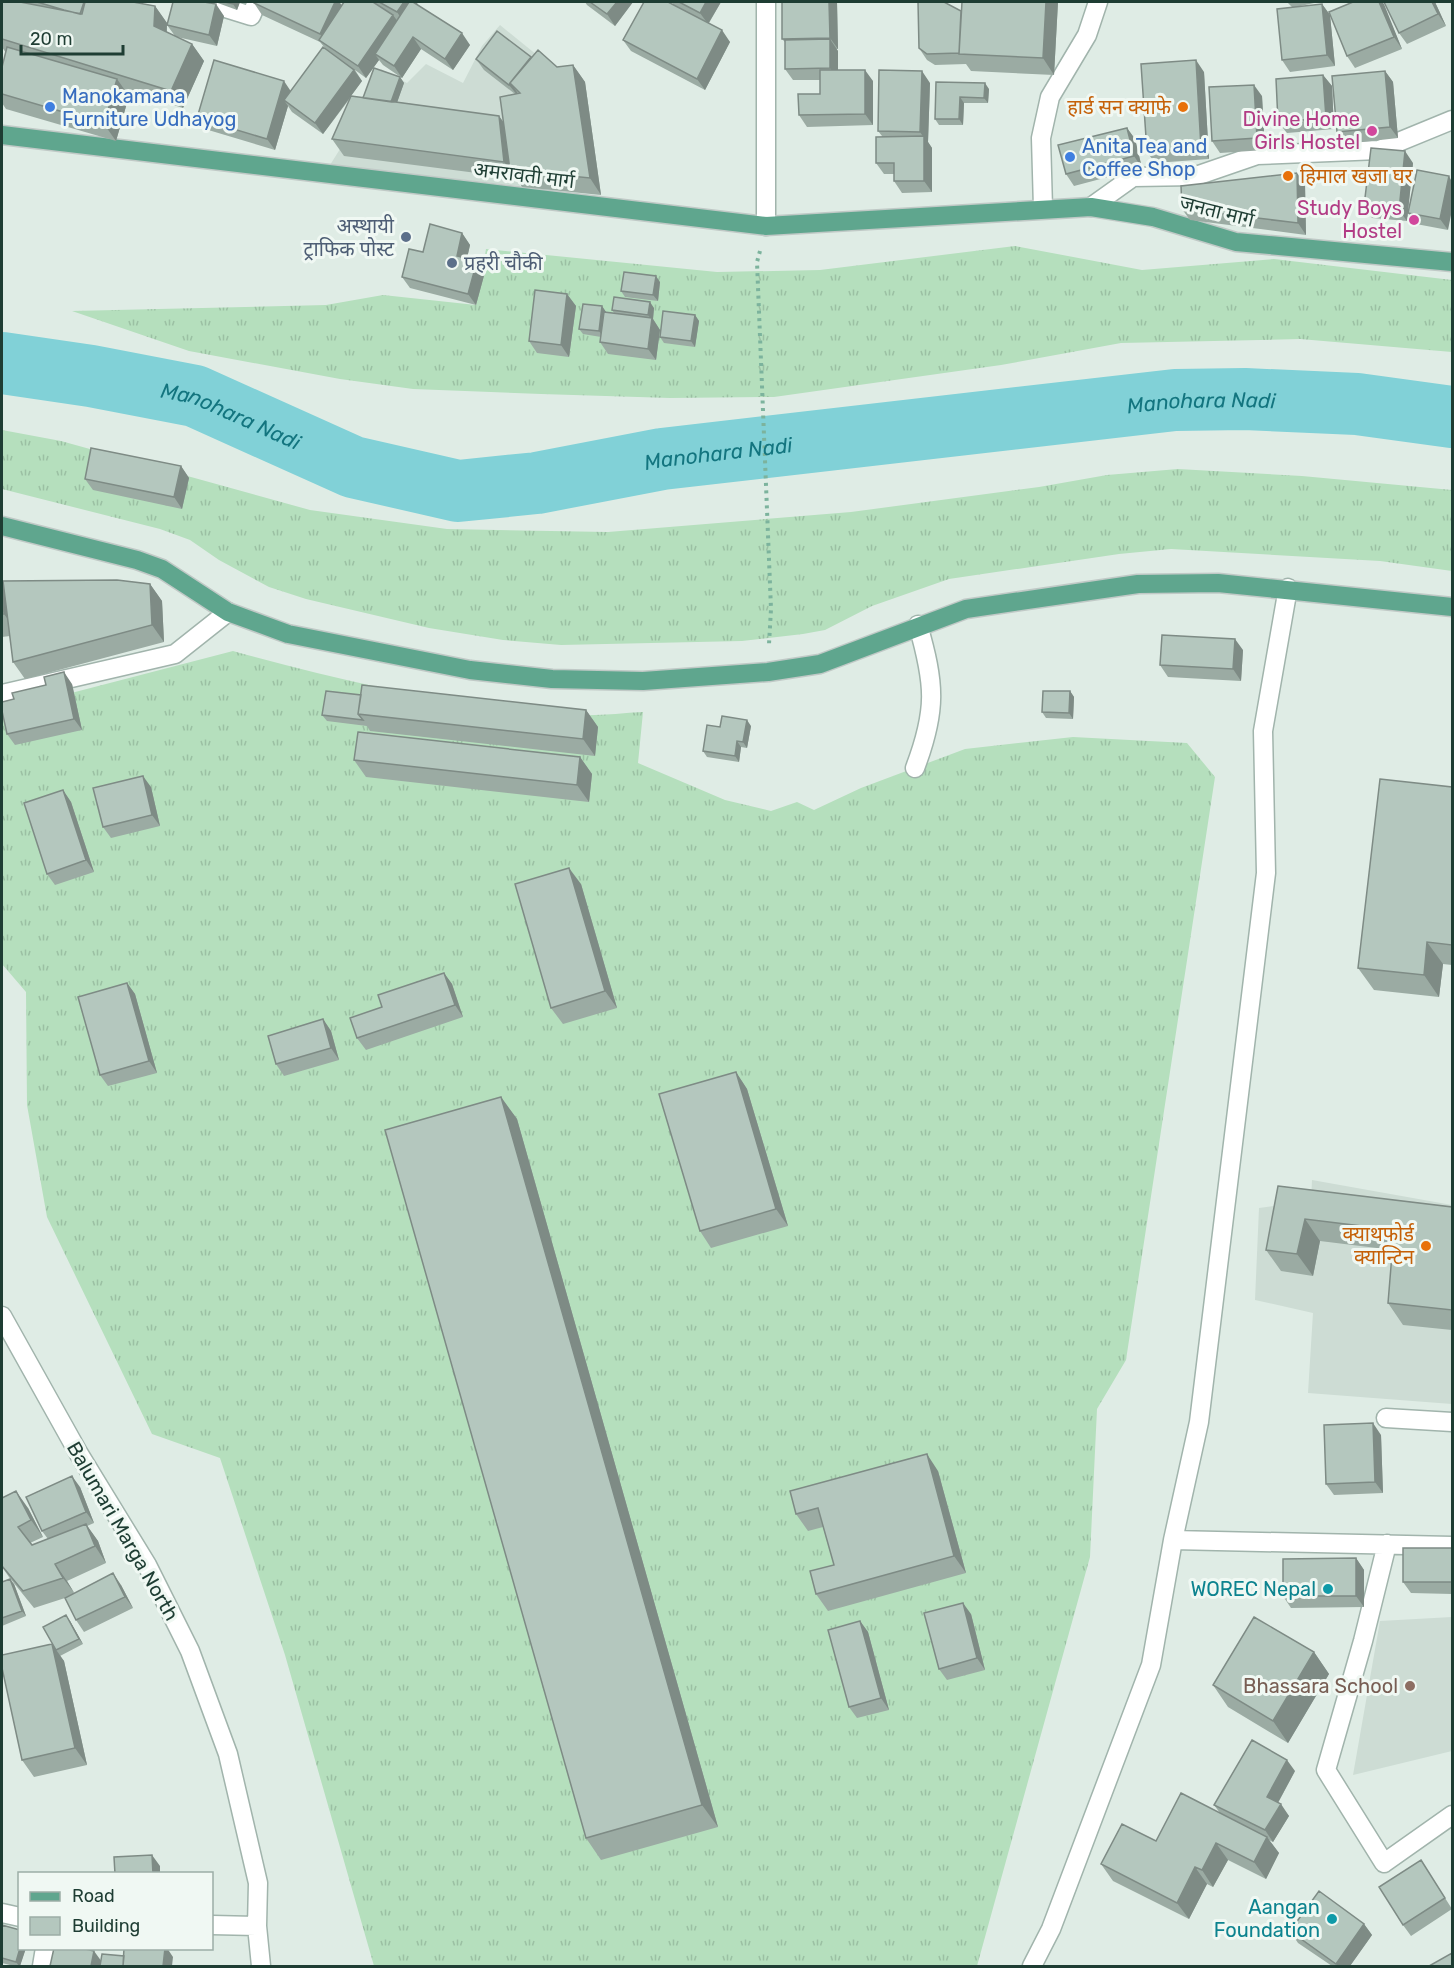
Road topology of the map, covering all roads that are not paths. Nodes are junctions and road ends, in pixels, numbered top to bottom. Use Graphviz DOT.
graph roads {
  1 [pos="206,2"];
  2 [pos="257,2"];
  3 [pos="766,2"];
  4 [pos="1098,2"];
  5 [pos="1452,120"];
  6 [pos="2,135"];
  7 [pos="1091,207"];
  8 [pos="1043,208"];
  9 [pos="766,226"];
  10 [pos="1452,262"];
  11 [pos="2,526"];
  12 [pos="1288,588"];
  13 [pos="1452,607"];
  14 [pos="228,612"];
  15 [pos="918,625"];
  16 [pos="2,694"];
  17 [pos="915,768"];
  18 [pos="2,1316"];
  19 [pos="1386,1418"];
  20 [pos="1452,1422"];
  21 [pos="1173,1540"];
  22 [pos="1387,1544"];
  23 [pos="1452,1546"];
  24 [pos="1452,1815"];
  25 [pos="2,1913"];
  26 [pos="18,1917"];
  27 [pos="213,1925"];
  28 [pos="257,1926"];
  29 [pos="45,1950"];
  30 [pos="42,1966"];
  31 [pos="261,1966"];
  32 [pos="1032,1966"];
  1 -- 2 [label="street"];
  3 -- 9 [label="street"];
  4 -- 8 [label="street"];
  5 -- 7 [label="street"];
  6 -- 9 [label="main road, अमरावती मार्ग"];
  7 -- 8 [label="main road, जनता मार्ग"];
  7 -- 10 [label="main road, जनता मार्ग"];
  8 -- 9 [label="main road, अमरावती मार्ग"];
  11 -- 14 [label="main road"];
  12 -- 13 [label="main road"];
  12 -- 15 [label="main road"];
  12 -- 21 [label="street"];
  14 -- 15 [label="main road"];
  14 -- 16 [label="street"];
  15 -- 17 [label="street"];
  18 -- 28 [label="street, Balumari Marga North"];
  19 -- 20 [label="street"];
  21 -- 22 [label="street"];
  21 -- 32 [label="street"];
  22 -- 23 [label="street"];
  22 -- 24 [label="street"];
  25 -- 26 [label="street"];
  27 -- 28 [label="street"];
  28 -- 31 [label="street, Balumari Marga North"];
  29 -- 30 [label="street"];
}
